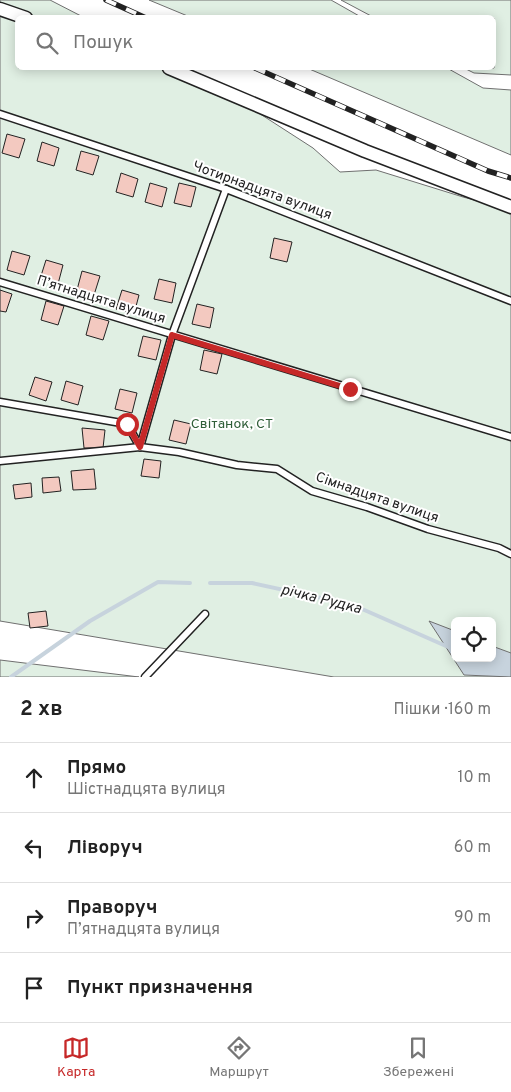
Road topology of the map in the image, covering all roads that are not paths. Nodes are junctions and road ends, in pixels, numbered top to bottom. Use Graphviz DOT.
graph roads {
  1 [pos="0,9"];
  2 [pos="17,15"];
  3 [pos="174,70"];
  4 [pos="0,114"];
  5 [pos="226,189"];
  6 [pos="511,207"];
  7 [pos="0,282"];
  8 [pos="511,301"];
  9 [pos="172,335"];
  10 [pos="0,402"];
  11 [pos="511,437"];
  12 [pos="140,447"];
  13 [pos="0,461"];
  14 [pos="511,554"];
  15 [pos="205,614"];
  16 [pos="144,677"];
  1 -- 2 [label="street"];
  3 -- 6 [label="street"];
  4 -- 5 [label="lane, Чотирнадцята вулиця"];
  5 -- 8 [label="lane, Чотирнадцята вулиця"];
  5 -- 9 [label="lane"];
  7 -- 9 [label="lane, П’ятнадцята вулиця"];
  9 -- 11 [label="lane, П’ятнадцята вулиця"];
  9 -- 12 [label="lane"];
  10 -- 12 [label="lane"];
  12 -- 13 [label="lane, Сімнадцята вулиця"];
  12 -- 14 [label="lane, Сімнадцята вулиця"];
  15 -- 16 [label="lane"];
}
